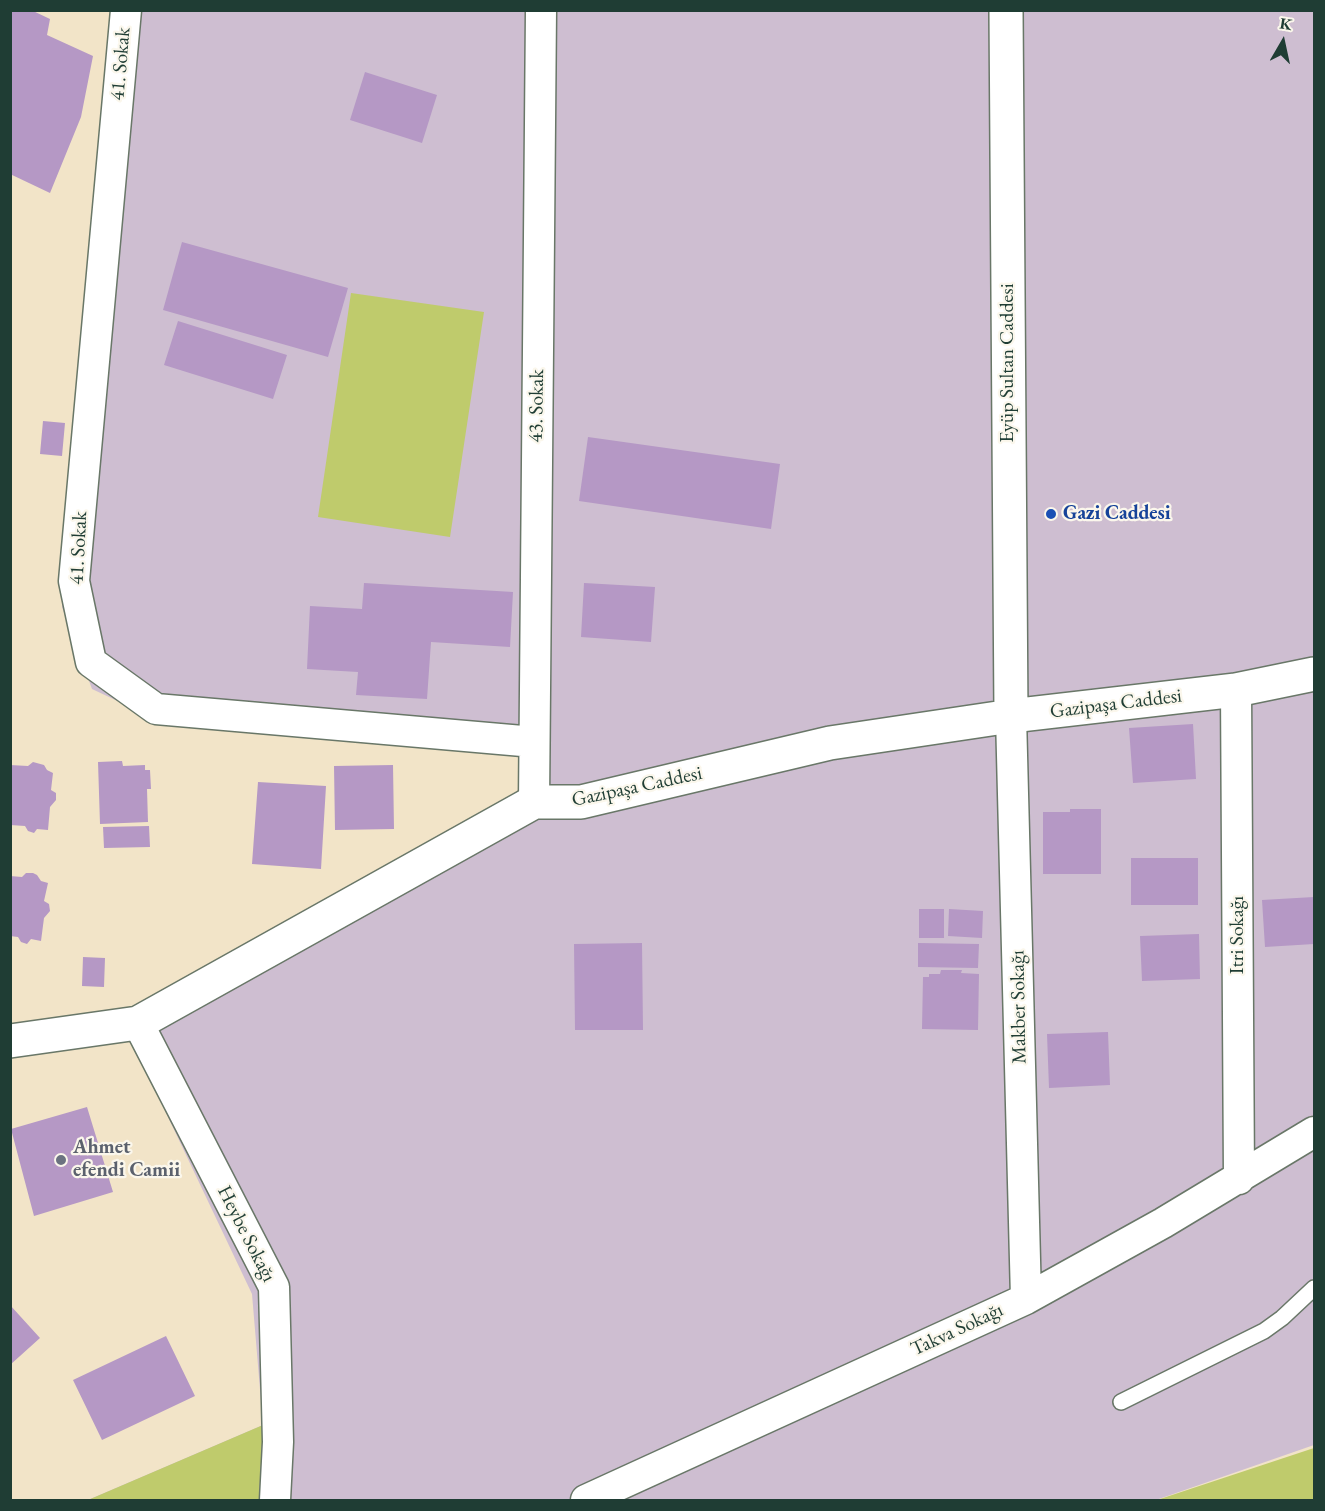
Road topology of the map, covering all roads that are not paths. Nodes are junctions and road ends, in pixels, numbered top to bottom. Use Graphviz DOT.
graph roads {
  1 [pos="126,10"];
  2 [pos="541,10"];
  3 [pos="1006,10"];
  4 [pos="1314,675"];
  5 [pos="1236,690"];
  6 [pos="1011,716"];
  7 [pos="534,742"];
  8 [pos="534,802"];
  9 [pos="138,1023"];
  10 [pos="10,1041"];
  11 [pos="1314,1132"];
  12 [pos="1239,1179"];
  13 [pos="1314,1288"];
  14 [pos="1026,1299"];
  15 [pos="1121,1402"];
  16 [pos="275,1500"];
  17 [pos="586,1500"];
  1 -- 7 [label="street, 41. Sokak"];
  2 -- 7 [label="street, 43. Sokak"];
  3 -- 6 [label="street, Eyüp Sultan Caddesi"];
  4 -- 5 [label="street, Gazipaşa Caddesi"];
  5 -- 6 [label="street, Gazipaşa Caddesi"];
  5 -- 12 [label="street, Itri Sokağı"];
  6 -- 8 [label="street, Gazipaşa Caddesi"];
  6 -- 14 [label="street, Makber Sokağı"];
  7 -- 8 [label="street, 43. Sokak"];
  8 -- 9 [label="street, Gazipaşa Caddesi"];
  9 -- 10 [label="street, Gazipaşa Caddesi"];
  9 -- 16 [label="street, Heybe Sokağı"];
  11 -- 12 [label="street, Takva Sokağı"];
  12 -- 14 [label="street, Takva Sokağı"];
  13 -- 15 [label="lane"];
  14 -- 17 [label="street, Takva Sokağı"];
}
